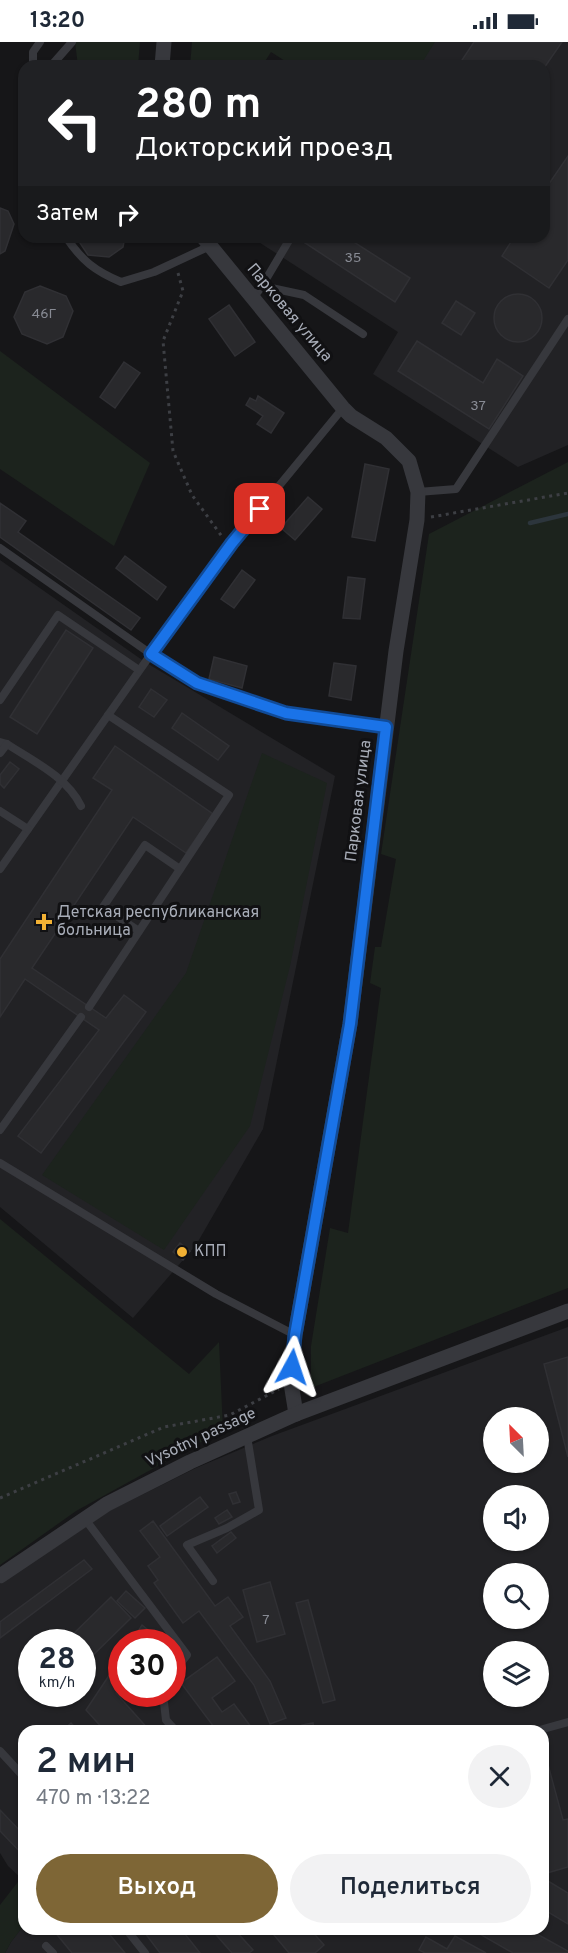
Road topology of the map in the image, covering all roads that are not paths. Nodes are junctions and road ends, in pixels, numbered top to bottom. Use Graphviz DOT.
graph roads {
  1 [pos="40,42"];
  2 [pos="72,42"];
  3 [pos="164,42"];
  4 [pos="33,60"];
  5 [pos="56,60"];
  6 [pos="162,60"];
  7 [pos="70,243"];
  8 [pos="204,243"];
  9 [pos="207,243"];
  10 [pos="287,243"];
  11 [pos="258,292"];
  12 [pos="568,320"];
  13 [pos="363,334"];
  14 [pos="343,408"];
  15 [pos="418,492"];
  16 [pos="0,548"];
  17 [pos="151,654"];
  18 [pos="139,670"];
  19 [pos="0,700"];
  20 [pos="108,715"];
  21 [pos="386,727"];
  22 [pos="3,743"];
  23 [pos="0,753"];
  24 [pos="62,780"];
  25 [pos="81,806"];
  26 [pos="0,811"];
  27 [pos="28,829"];
  28 [pos="3,857"];
  29 [pos="0,869"];
  30 [pos="180,869"];
  31 [pos="139,931"];
  32 [pos="89,1007"];
  33 [pos="81,1017"];
  34 [pos="0,1130"];
  35 [pos="0,1163"];
  36 [pos="568,1311"];
  37 [pos="295,1335"];
  38 [pos="296,1414"];
  39 [pos="247,1436"];
  40 [pos="85,1518"];
  41 [pos="0,1576"];
  42 [pos="213,1581"];
  43 [pos="168,1629"];
  44 [pos="164,1707"];
  45 [pos="568,1722"];
  46 [pos="171,1725"];
  47 [pos="549,1727"];
  48 [pos="0,1751"];
  49 [pos="18,1771"];
  50 [pos="130,1935"];
  51 [pos="46,1946"];
  52 [pos="53,1953"];
  53 [pos="144,1953"];
  1 -- 4 [label="lane"];
  2 -- 5 [label="lane"];
  3 -- 6 [label="street"];
  7 -- 8 [label="lane"];
  9 -- 11 [label="street, Парковая улица"];
  10 -- 11 [label="lane"];
  11 -- 13 [label="lane"];
  11 -- 14 [label="street, Парковая улица"];
  12 -- 15 [label="lane"];
  14 -- 15 [label="street, Парковая улица"];
  14 -- 17 [label="lane"];
  15 -- 21 [label="street, Парковая улица"];
  16 -- 17 [label="lane"];
  17 -- 18 [label="lane"];
  17 -- 21 [label="lane"];
  18 -- 19 [label="lane"];
  18 -- 20 [label="lane"];
  20 -- 24 [label="lane"];
  20 -- 30 [label="lane"];
  21 -- 37 [label="street, Парковая улица"];
  22 -- 23 [label="lane"];
  22 -- 24 [label="lane"];
  24 -- 25 [label="lane"];
  24 -- 27 [label="lane"];
  26 -- 27 [label="lane"];
  27 -- 28 [label="lane"];
  28 -- 29 [label="lane"];
  30 -- 31 [label="lane"];
  30 -- 31 [label="lane"];
  31 -- 32 [label="lane"];
  33 -- 34 [label="lane"];
  35 -- 37 [label="lane"];
  36 -- 38 [label="street, Vysotny passage"];
  37 -- 38 [label="street, Парковая улица"];
  38 -- 39 [label="street, Vysotny passage"];
  39 -- 40 [label="street, Vysotny passage"];
  39 -- 42 [label="lane"];
  40 -- 41 [label="street, Vysotny passage"];
  40 -- 43 [label="lane"];
  44 -- 46 [label="lane"];
  45 -- 47 [label="lane"];
  48 -- 49 [label="lane"];
  50 -- 53 [label="lane"];
  51 -- 52 [label="lane"];
}
